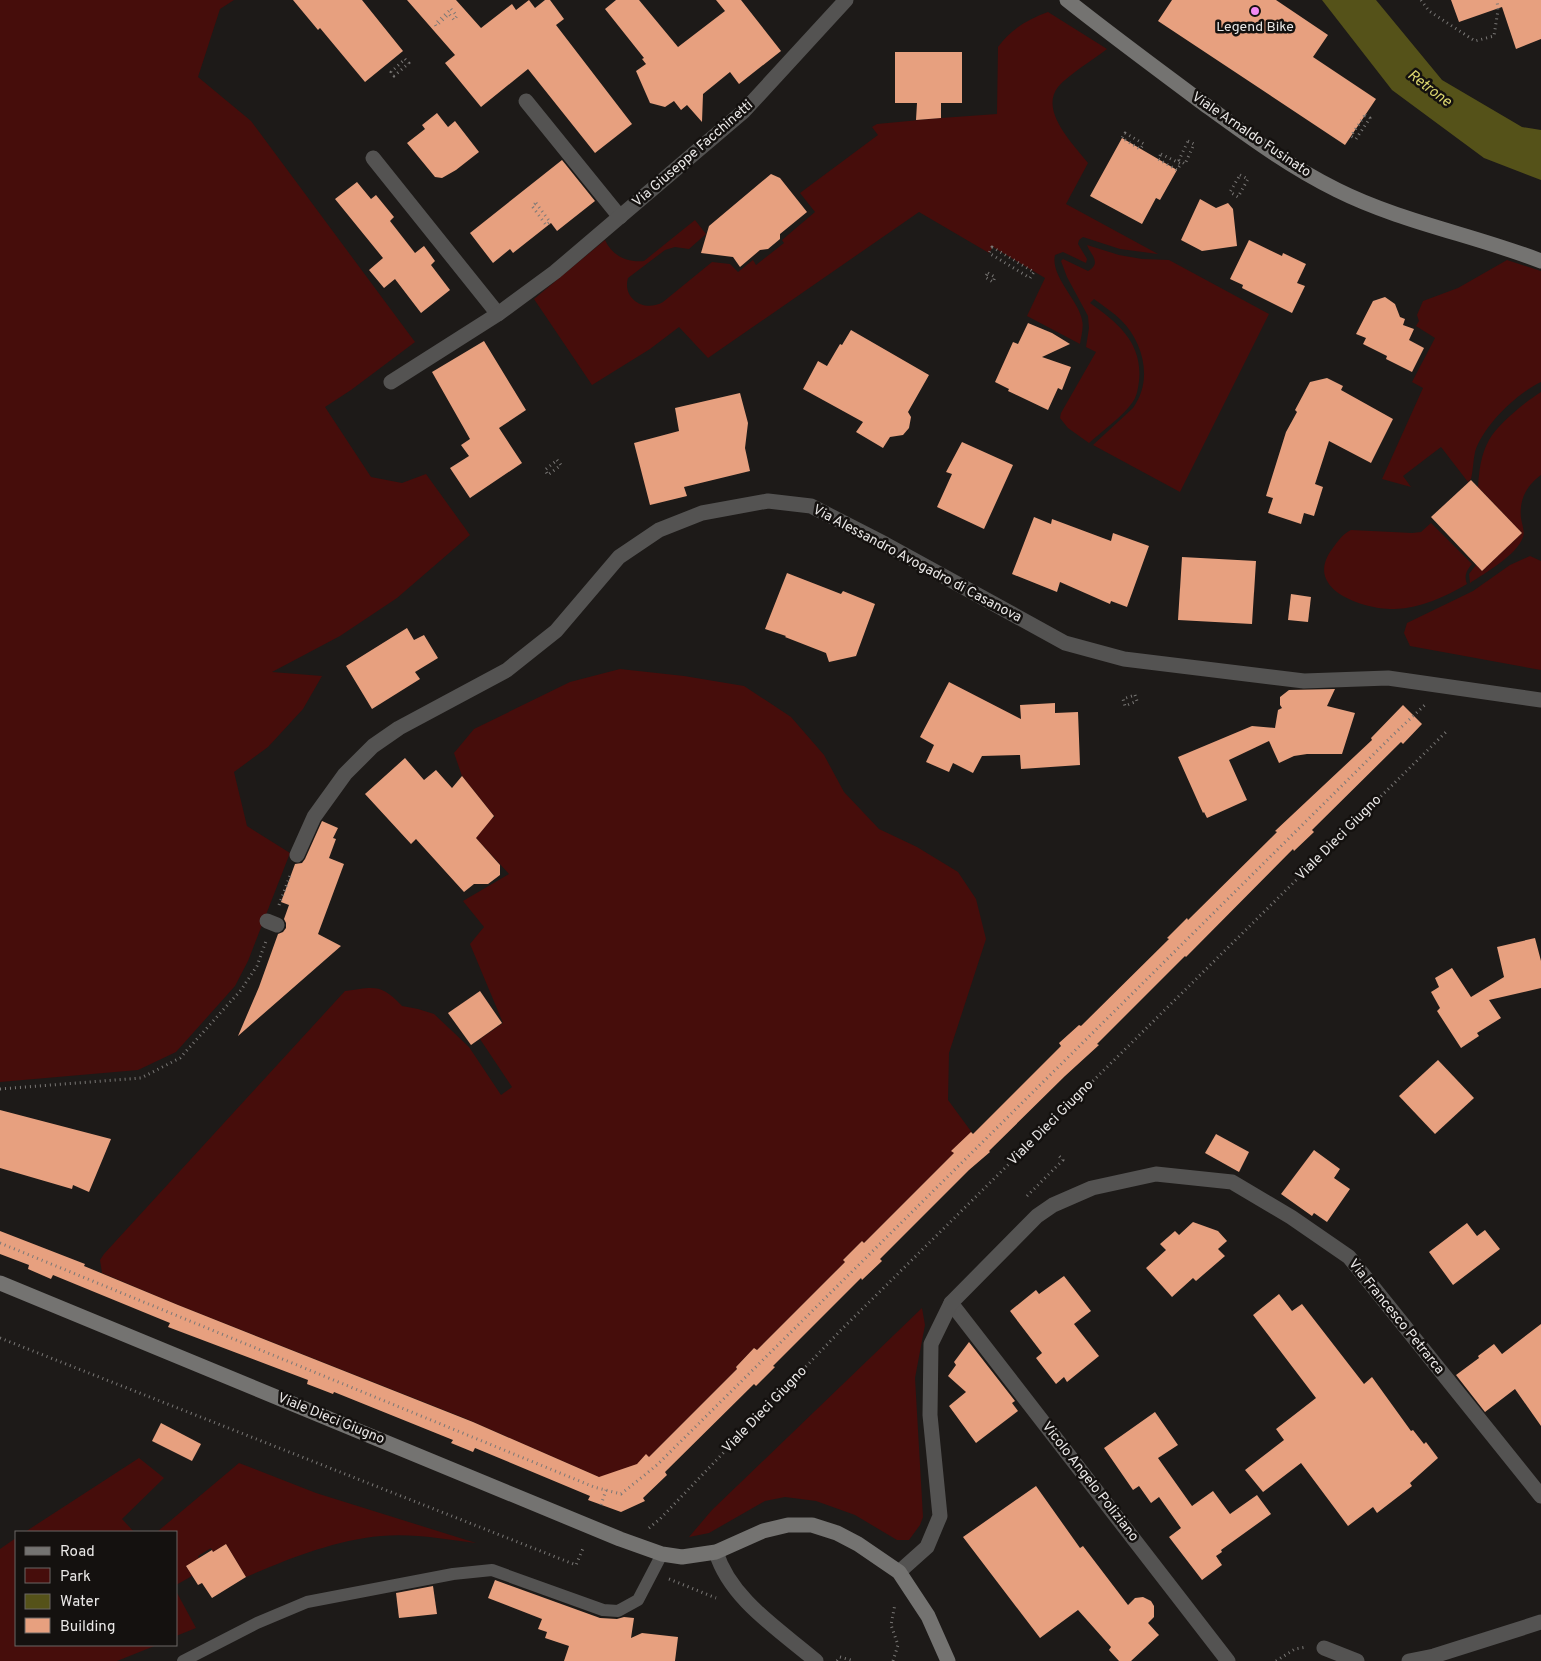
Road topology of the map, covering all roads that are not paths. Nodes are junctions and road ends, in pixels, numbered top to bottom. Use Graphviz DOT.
graph roads {
  1 [pos="846,0"];
  2 [pos="1067,0"];
  3 [pos="526,101"];
  4 [pos="373,158"];
  5 [pos="620,218"];
  6 [pos="1541,261"];
  7 [pos="498,314"];
  8 [pos="392,382"];
  9 [pos="1541,700"];
  10 [pos="297,855"];
  11 [pos="0,1283"];
  12 [pos="951,1303"];
  13 [pos="1541,1496"];
  14 [pos="716,1552"];
  15 [pos="662,1554"];
  16 [pos="899,1572"];
  17 [pos="1541,1622"];
  18 [pos="1324,1648"];
  19 [pos="183,1661"];
  20 [pos="816,1661"];
  21 [pos="948,1661"];
  22 [pos="1228,1661"];
  23 [pos="1357,1661"];
  24 [pos="1409,1661"];
  1 -- 5 [label="street, Via Giuseppe Facchinetti"];
  2 -- 6 [label="main road, Viale Arnaldo Fusinato"];
  3 -- 5 [label="street, Via Giuseppe Facchinetti"];
  4 -- 7 [label="street"];
  5 -- 7 [label="street, Via Giuseppe Facchinetti"];
  7 -- 8 [label="street, Via Giuseppe Facchinetti"];
  9 -- 10 [label="street, Via Alessandro Avogadro di Casanova"];
  11 -- 15 [label="main road, Viale Dieci Giugno"];
  12 -- 13 [label="street, Via Francesco Petrarca"];
  12 -- 16 [label="street, Via Francesco Petrarca"];
  12 -- 22 [label="street, Vicolo Angelo Poliziano"];
  14 -- 15 [label="main road, Viale Dieci Giugno"];
  14 -- 16 [label="main road, Viale Dieci Giugno"];
  14 -- 20 [label="street"];
  15 -- 19 [label="lane"];
  16 -- 21 [label="main road"];
  17 -- 24 [label="street"];
  18 -- 23 [label="street"];
}
